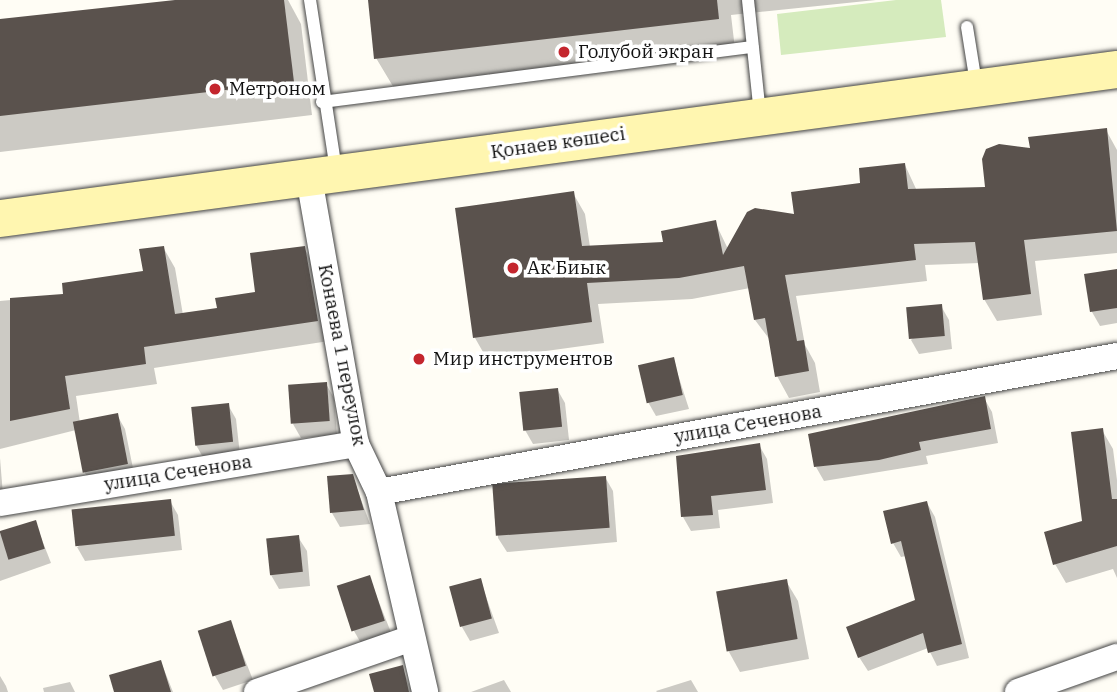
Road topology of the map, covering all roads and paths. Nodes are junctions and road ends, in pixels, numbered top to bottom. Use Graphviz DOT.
graph roads {
  1 [pos="310,0"];
  2 [pos="748,0"];
  3 [pos="967,27"];
  4 [pos="753,47"];
  5 [pos="1117,69"];
  6 [pos="976,87"];
  7 [pos="322,102"];
  8 [pos="760,115"];
  9 [pos="323,175"];
  10 [pos="0,218"];
  11 [pos="1117,356"];
  12 [pos="356,444"];
  13 [pos="379,492"];
  14 [pos="0,503"];
  15 [pos="412,638"];
  16 [pos="1117,657"];
  17 [pos="257,692"];
  18 [pos="425,692"];
  19 [pos="1018,692"];
  1 -- 7 [label="lane"];
  2 -- 4 [label="lane"];
  3 -- 6 [label="lane"];
  4 -- 7 [label="lane"];
  4 -- 8 [label="lane"];
  5 -- 6 [label="main road, Қонаев көшесі"];
  6 -- 8 [label="main road, Қонаев көшесі"];
  7 -- 9 [label="lane"];
  8 -- 9 [label="main road, Қонаев көшесі"];
  9 -- 10 [label="main road, Қонаев көшесі"];
  9 -- 12 [label="street, Конаева 1 переулок"];
  11 -- 13 [label="street, улица Сеченова"];
  12 -- 13 [label="street, Конаева 1 переулок"];
  12 -- 14 [label="street, улица Сеченова"];
  13 -- 15 [label="street, Конаева 1 переулок"];
  15 -- 17 [label="street"];
  15 -- 18 [label="street, Конаева 1 переулок"];
  16 -- 19 [label="street"];
}
